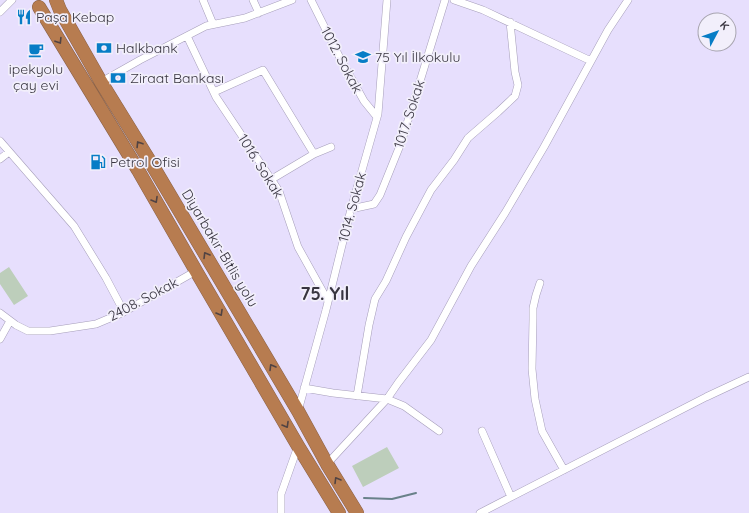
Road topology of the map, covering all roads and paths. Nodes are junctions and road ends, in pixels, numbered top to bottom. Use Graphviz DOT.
graph roads {
  1 [pos="12,0"];
  2 [pos="55,0"];
  3 [pos="203,0"];
  4 [pos="253,0"];
  5 [pos="292,0"];
  6 [pos="311,0"];
  7 [pos="387,0"];
  8 [pos="445,0"];
  9 [pos="454,0"];
  10 [pos="628,0"];
  11 [pos="35,4"];
  12 [pos="0,12"];
  13 [pos="259,13"];
  14 [pos="510,22"];
  15 [pos="213,24"];
  16 [pos="187,36"];
  17 [pos="591,61"];
  18 [pos="101,82"];
  19 [pos="214,92"];
  20 [pos="377,118"];
  21 [pos="0,141"];
  22 [pos="331,147"];
  23 [pos="10,152"];
  24 [pos="314,154"];
  25 [pos="0,159"];
  26 [pos="272,180"];
  27 [pos="351,209"];
  28 [pos="196,271"];
  29 [pos="540,283"];
  30 [pos="328,301"];
  31 [pos="124,312"];
  32 [pos="0,313"];
  33 [pos="10,321"];
  34 [pos="0,339"];
  35 [pos="749,377"];
  36 [pos="304,388"];
  37 [pos="357,396"];
  38 [pos="387,400"];
  39 [pos="298,411"];
  40 [pos="439,431"];
  41 [pos="482,431"];
  42 [pos="298,446"];
  43 [pos="327,464"];
  44 [pos="564,470"];
  45 [pos="511,497"];
  46 [pos="281,513"];
  47 [pos="340,513"];
  48 [pos="357,513"];
  49 [pos="480,513"];
  1 -- 12 [label="street"];
  2 -- 11 [label="highway"];
  2 -- 18 [label="highway, Diyarbakır-Bitlis yolu"];
  3 -- 15 [label="street"];
  4 -- 13 [label="street"];
  5 -- 13 [label="street"];
  6 -- 20 [label="street, 1012. Sokak"];
  7 -- 20 [label="street, 1014. Sokak"];
  8 -- 27 [label="street, 1017. Sokak"];
  9 -- 14 [label="street"];
  10 -- 17 [label="street"];
  11 -- 28 [label="highway, one-way"];
  13 -- 15 [label="street"];
  14 -- 17 [label="street"];
  14 -- 37 [label="street"];
  15 -- 16 [label="street"];
  16 -- 18 [label="street"];
  16 -- 19 [label="street, 1016. Sokak"];
  17 -- 38 [label="street"];
  39 -- 18 [label="highway, Diyarbakır-Bitlis yolu, one-way"];
  19 -- 24 [label="street"];
  19 -- 26 [label="street, 1016. Sokak"];
  20 -- 27 [label="street, 1014. Sokak"];
  21 -- 23 [label="street"];
  22 -- 24 [label="street"];
  23 -- 25 [label="street"];
  23 -- 31 [label="street"];
  24 -- 26 [label="street"];
  26 -- 30 [label="street, 1016. Sokak"];
  27 -- 30 [label="street, 1014. Sokak"];
  28 -- 31 [label="street, 2408. Sokak"];
  28 -- 42 [label="highway, one-way"];
  29 -- 44 [label="street"];
  30 -- 36 [label="street, 1014. Sokak"];
  31 -- 33 [label="street, 2408. Sokak"];
  32 -- 33 [label="street, 2408. Sokak"];
  33 -- 34 [label="street"];
  35 -- 44 [label="street"];
  36 -- 37 [label="street"];
  36 -- 39 [label="street, 1014. Sokak"];
  37 -- 38 [label="street"];
  38 -- 40 [label="street"];
  38 -- 43 [label="street"];
  39 -- 43 [label="highway, Diyarbakır-Bitlis yolu"];
  41 -- 45 [label="street"];
  42 -- 46 [label="street"];
  42 -- 47 [label="highway"];
  48 -- 43 [label="highway, Diyarbakır-Bitlis yolu, one-way"];
  44 -- 45 [label="street"];
  45 -- 49 [label="street"];
}
